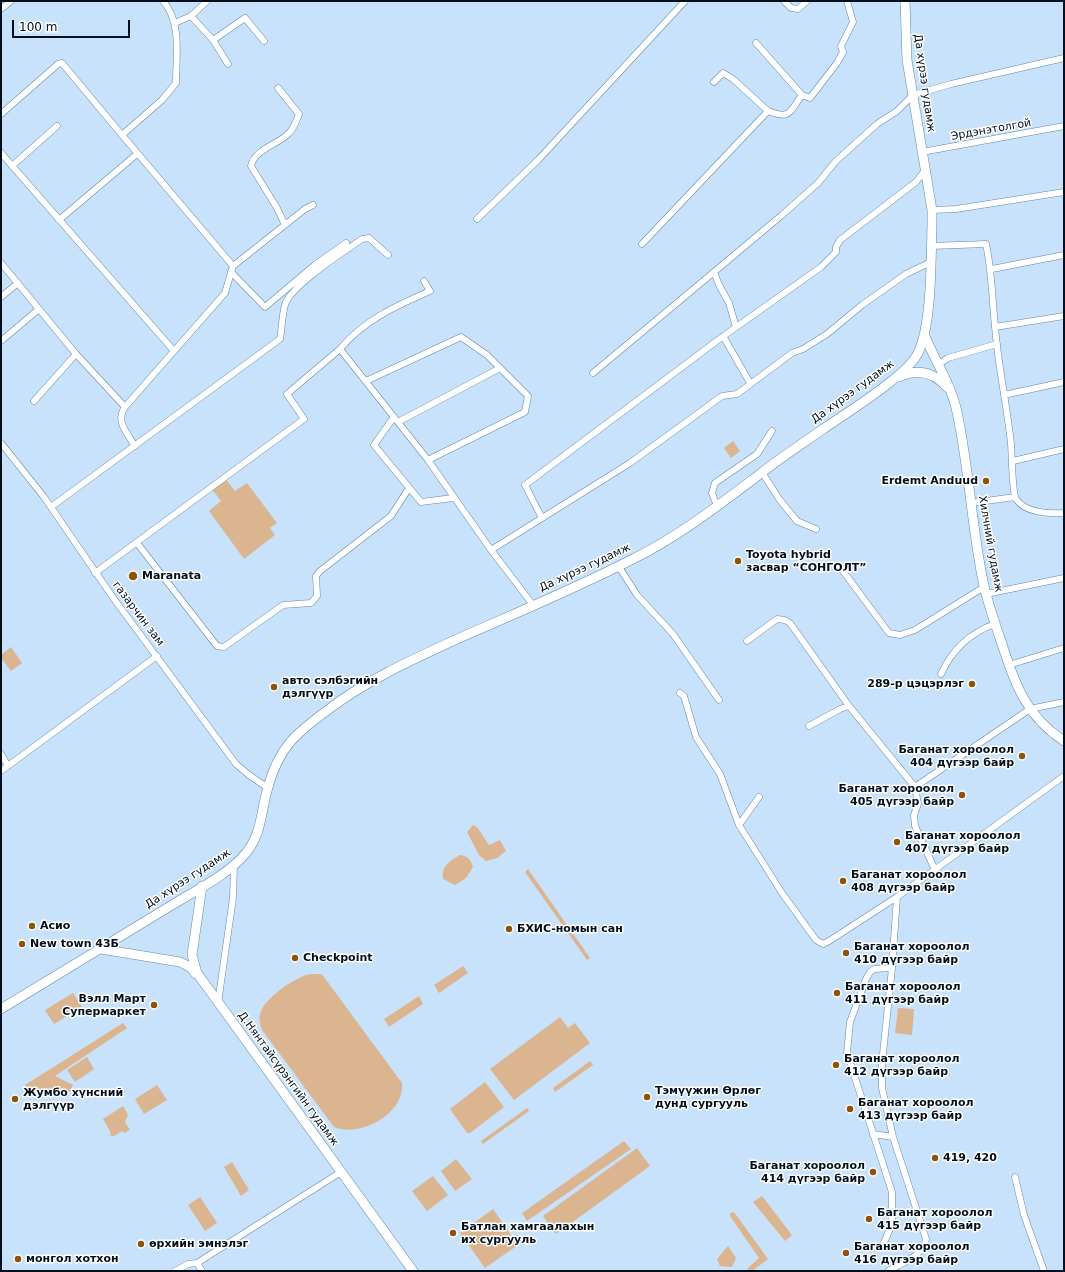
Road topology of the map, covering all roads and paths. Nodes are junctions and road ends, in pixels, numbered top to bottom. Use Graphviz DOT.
graph roads {
  1 [pos="11,1"];
  2 [pos="163,1"];
  3 [pos="207,1"];
  4 [pos="685,1"];
  5 [pos="784,1"];
  6 [pos="807,1"];
  7 [pos="847,1"];
  8 [pos="905,1"];
  9 [pos="1,9"];
  10 [pos="191,16"];
  11 [pos="175,23"];
  12 [pos="213,40"];
  13 [pos="264,41"];
  14 [pos="756,43"];
  15 [pos="1064,58"];
  16 [pos="228,64"];
  17 [pos="714,82"];
  18 [pos="278,88"];
  19 [pos="802,95"];
  20 [pos="913,95"];
  21 [pos="768,111"];
  22 [pos="1,114"];
  23 [pos="57,126"];
  24 [pos="1064,126"];
  25 [pos="122,135"];
  26 [pos="1,152"];
  27 [pos="922,152"];
  28 [pos="137,154"];
  29 [pos="12,166"];
  30 [pos="925,170"];
  31 [pos="1064,192"];
  32 [pos="313,205"];
  33 [pos="932,210"];
  34 [pos="477,219"];
  35 [pos="59,220"];
  36 [pos="285,225"];
  37 [pos="346,243"];
  38 [pos="642,244"];
  39 [pos="932,246"];
  40 [pos="388,255"];
  41 [pos="1064,255"];
  42 [pos="931,262"];
  43 [pos="1,263"];
  44 [pos="232,269"];
  45 [pos="992,269"];
  46 [pos="714,272"];
  47 [pos="424,281"];
  48 [pos="18,283"];
  49 [pos="1,297"];
  50 [pos="39,309"];
  51 [pos="1064,316"];
  52 [pos="736,327"];
  53 [pos="995,327"];
  54 [pos="924,334"];
  55 [pos="723,336"];
  56 [pos="1,341"];
  57 [pos="997,344"];
  58 [pos="340,349"];
  59 [pos="174,351"];
  60 [pos="76,354"];
  61 [pos="916,357"];
  62 [pos="939,364"];
  63 [pos="500,368"];
  64 [pos="921,372"];
  65 [pos="593,373"];
  66 [pos="366,381"];
  67 [pos="890,381"];
  68 [pos="1064,382"];
  69 [pos="750,383"];
  70 [pos="951,392"];
  71 [pos="1004,395"];
  72 [pos="34,401"];
  73 [pos="125,407"];
  74 [pos="396,420"];
  75 [pos="772,431"];
  76 [pos="1,443"];
  77 [pos="134,446"];
  78 [pos="1064,449"];
  79 [pos="428,460"];
  80 [pos="1012,460"];
  81 [pos="762,472"];
  82 [pos="409,488"];
  83 [pos="453,498"];
  84 [pos="1015,498"];
  85 [pos="971,503"];
  86 [pos="717,506"];
  87 [pos="52,507"];
  88 [pos="1064,513"];
  89 [pos="542,518"];
  90 [pos="816,529"];
  91 [pos="137,543"];
  92 [pos="491,550"];
  93 [pos="619,567"];
  94 [pos="840,567"];
  95 [pos="95,573"];
  96 [pos="1064,578"];
  97 [pos="985,591"];
  98 [pos="533,606"];
  99 [pos="995,624"];
  100 [pos="746,641"];
  101 [pos="1064,648"];
  102 [pos="157,656"];
  103 [pos="1009,665"];
  104 [pos="941,674"];
  105 [pos="680,693"];
  106 [pos="719,700"];
  107 [pos="1064,702"];
  108 [pos="849,706"];
  109 [pos="1030,709"];
  110 [pos="809,726"];
  111 [pos="1063,740"];
  112 [pos="1,754"];
  113 [pos="8,766"];
  114 [pos="1,772"];
  115 [pos="1064,776"];
  116 [pos="268,788"];
  117 [pos="915,788"];
  118 [pos="759,797"];
  119 [pos="739,825"];
  120 [pos="234,865"];
  121 [pos="935,870"];
  122 [pos="202,886"];
  123 [pos="897,897"];
  124 [pos="101,949"];
  125 [pos="892,968"];
  126 [pos="200,979"];
  127 [pos="218,1003"];
  128 [pos="1,1009"];
  129 [pos="873,1134"];
  130 [pos="893,1137"];
  131 [pos="341,1172"];
  132 [pos="1015,1177"];
  133 [pos="883,1245"];
  134 [pos="197,1262"];
  135 [pos="175,1271"];
  136 [pos="202,1271"];
  137 [pos="413,1271"];
  138 [pos="888,1271"];
  139 [pos="1044,1271"];
  1 -- 9 [label="street"];
  2 -- 11 [label="street"];
  3 -- 10 [label="street"];
  4 -- 34 [label="street"];
  5 -- 6 [label="street"];
  7 -- 19 [label="street"];
  8 -- 20 [label="main road, Да хүрээ гудамж"];
  10 -- 11 [label="street"];
  10 -- 12 [label="street"];
  11 -- 25 [label="street"];
  12 -- 13 [label="street"];
  12 -- 16 [label="street"];
  14 -- 19 [label="street"];
  15 -- 20 [label="street"];
  17 -- 21 [label="street"];
  18 -- 36 [label="street"];
  19 -- 21 [label="street"];
  20 -- 27 [label="main road, Да хүрээ гудамж"];
  20 -- 46 [label="street"];
  21 -- 38 [label="street"];
  22 -- 25 [label="street"];
  23 -- 29 [label="street"];
  24 -- 27 [label="street, Эрдэнэтолгой"];
  25 -- 28 [label="street"];
  26 -- 29 [label="street"];
  27 -- 30 [label="main road, Да хүрээ гудамж"];
  28 -- 35 [label="street"];
  28 -- 44 [label="street"];
  29 -- 35 [label="street"];
  30 -- 33 [label="main road, Да хүрээ гудамж"];
  30 -- 52 [label="street"];
  31 -- 33 [label="street"];
  32 -- 36 [label="street"];
  33 -- 39 [label="main road, Да хүрээ гудамж"];
  35 -- 59 [label="street"];
  36 -- 44 [label="street"];
  37 -- 44 [label="street"];
  39 -- 42 [label="main road, Да хүрээ гудамж"];
  39 -- 45 [label="street"];
  40 -- 77 [label="street"];
  41 -- 45 [label="street"];
  42 -- 54 [label="main road, Да хүрээ гудамж"];
  42 -- 69 [label="street"];
  43 -- 48 [label="street"];
  44 -- 59 [label="street"];
  45 -- 53 [label="street"];
  46 -- 52 [label="street"];
  46 -- 65 [label="street"];
  47 -- 58 [label="street"];
  48 -- 49 [label="street"];
  48 -- 50 [label="street"];
  50 -- 56 [label="street"];
  50 -- 60 [label="street"];
  51 -- 53 [label="street"];
  52 -- 55 [label="street"];
  53 -- 57 [label="street"];
  54 -- 61 [label="main road, Да хүрээ гудамж"];
  54 -- 62 [label="main road, Хилчний гудамж"];
  55 -- 69 [label="street"];
  55 -- 89 [label="street"];
  57 -- 62 [label="street"];
  57 -- 71 [label="street"];
  58 -- 66 [label="street"];
  58 -- 91 [label="street"];
  59 -- 73 [label="street"];
  60 -- 72 [label="street"];
  60 -- 73 [label="street"];
  61 -- 64 [label="main road"];
  61 -- 67 [label="main road, Да хүрээ гудамж"];
  62 -- 70 [label="main road, Хилчний гудамж"];
  63 -- 66 [label="street"];
  63 -- 74 [label="street"];
  63 -- 79 [label="street"];
  64 -- 67 [label="main road"];
  64 -- 70 [label="main road"];
  66 -- 74 [label="street"];
  67 -- 81 [label="main road, Да хүрээ гудамж"];
  68 -- 71 [label="street"];
  69 -- 89 [label="street"];
  70 -- 85 [label="main road, Хилчний гудамж"];
  71 -- 80 [label="street"];
  73 -- 77 [label="street"];
  74 -- 79 [label="street"];
  74 -- 82 [label="street"];
  75 -- 86 [label="street"];
  76 -- 87 [label="street, газарчин зам"];
  77 -- 87 [label="street"];
  78 -- 80 [label="street"];
  79 -- 83 [label="street"];
  80 -- 84 [label="street"];
  81 -- 86 [label="main road, Да хүрээ гудамж"];
  81 -- 90 [label="street"];
  82 -- 83 [label="street"];
  82 -- 91 [label="street"];
  83 -- 92 [label="street"];
  84 -- 85 [label="street"];
  84 -- 88 [label="street"];
  85 -- 97 [label="main road, Хилчний гудамж"];
  86 -- 93 [label="main road, Да хүрээ гудамж"];
  87 -- 95 [label="street, газарчин зам"];
  89 -- 92 [label="street"];
  91 -- 95 [label="street"];
  92 -- 98 [label="street"];
  93 -- 98 [label="main road, Да хүрээ гудамж"];
  93 -- 106 [label="street"];
  94 -- 97 [label="street"];
  95 -- 102 [label="street, газарчин зам"];
  96 -- 97 [label="street"];
  97 -- 99 [label="main road, Хилчний гудамж"];
  98 -- 116 [label="main road, Да хүрээ гудамж"];
  99 -- 103 [label="main road, Хилчний гудамж"];
  99 -- 104 [label="street"];
  100 -- 108 [label="street"];
  101 -- 103 [label="street"];
  102 -- 113 [label="street"];
  102 -- 116 [label="street, газарчин зам"];
  103 -- 109 [label="main road, Хилчний гудамж"];
  105 -- 119 [label="street"];
  107 -- 109 [label="street"];
  108 -- 110 [label="street"];
  108 -- 117 [label="street"];
  109 -- 111 [label="main road, Хилчний гудамж"];
  109 -- 117 [label="street"];
  112 -- 113 [label="street"];
  113 -- 114 [label="street"];
  115 -- 121 [label="street"];
  116 -- 120 [label="main road, Да хүрээ гудамж"];
  117 -- 121 [label="street"];
  118 -- 119 [label="street"];
  119 -- 123 [label="street"];
  120 -- 122 [label="main road, Да хүрээ гудамж"];
  120 -- 127 [label="street"];
  121 -- 123 [label="street"];
  122 -- 124 [label="main road, Да хүрээ гудамж"];
  122 -- 126 [label="main road, Д.Нянтайсүрэнгийн гудамж"];
  123 -- 125 [label="street"];
  124 -- 126 [label="main road"];
  124 -- 128 [label="main road, Да хүрээ гудамж"];
  125 -- 129 [label="street"];
  125 -- 130 [label="street"];
  126 -- 127 [label="main road, Д.Нянтайсүрэнгийн гудамж"];
  127 -- 131 [label="main road, Д.Нянтайсүрэнгийн гудамж"];
  129 -- 130 [label="street"];
  129 -- 133 [label="street"];
  130 -- 138 [label="street"];
  131 -- 134 [label="street"];
  131 -- 137 [label="main road, Д.Нянтайсүрэнгийн гудамж"];
  132 -- 139 [label="street"];
  134 -- 135 [label="street"];
  134 -- 136 [label="street"];
}
